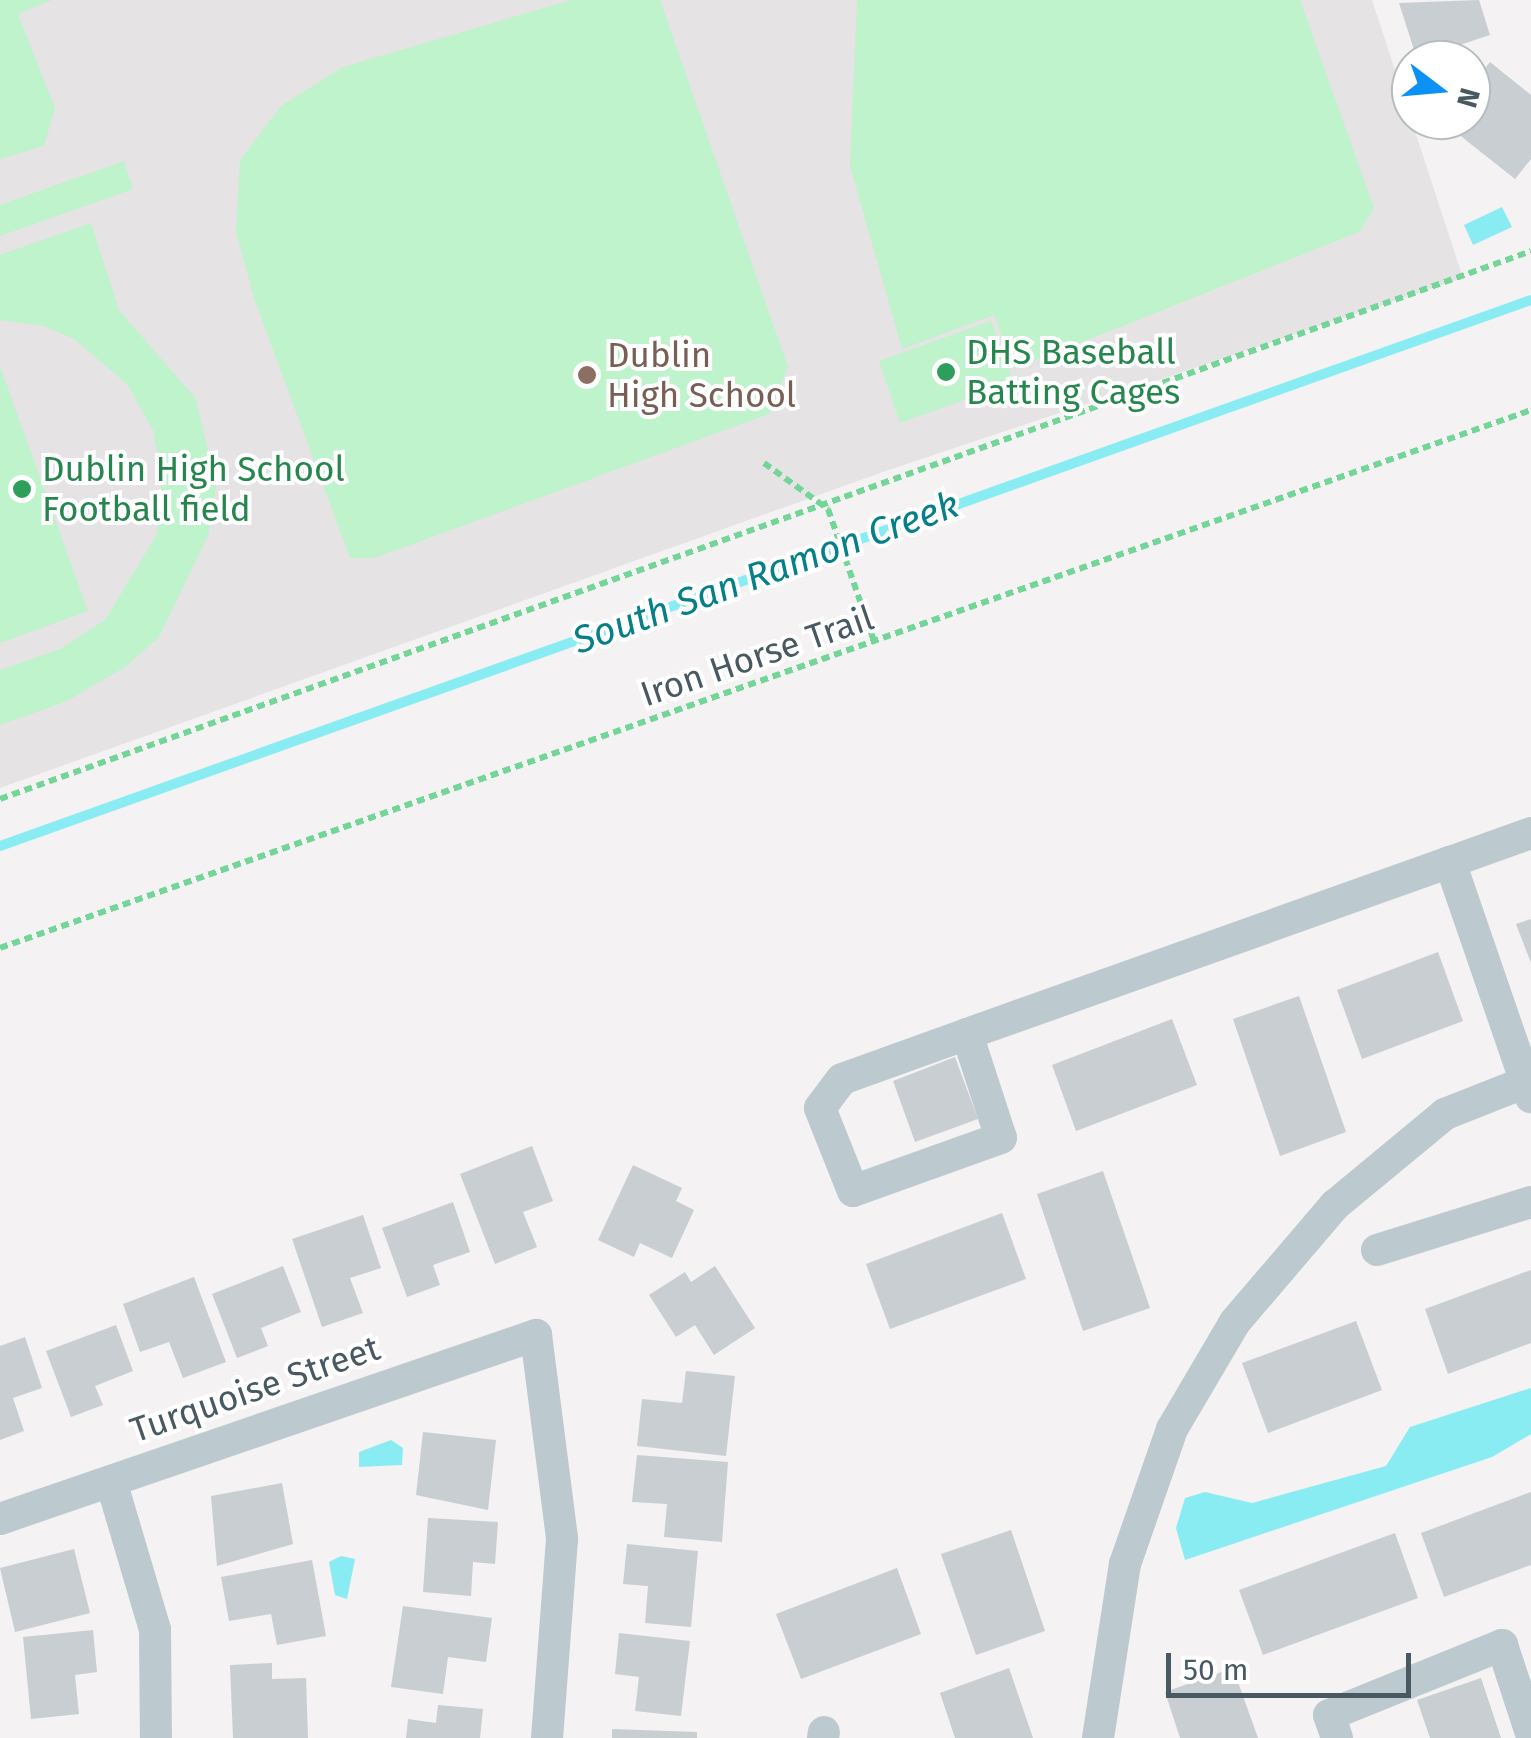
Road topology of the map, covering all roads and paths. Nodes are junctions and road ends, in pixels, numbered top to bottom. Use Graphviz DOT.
graph roads {
  1 [pos="1531,251"];
  2 [pos="1531,410"];
  3 [pos="764,463"];
  4 [pos="825,507"];
  5 [pos="874,642"];
  6 [pos="0,798"];
  7 [pos="1531,833"];
  8 [pos="1450,862"];
  9 [pos="0,948"];
  10 [pos="966,1034"];
  11 [pos="1529,1086"];
  12 [pos="1531,1202"];
  13 [pos="1376,1250"];
  14 [pos="111,1481"];
  15 [pos="0,1519"];
  16 [pos="1531,1733"];
  17 [pos="156,1738"];
  18 [pos="547,1738"];
  19 [pos="1098,1738"];
  20 [pos="1336,1738"];
  1 -- 4 [label="path"];
  2 -- 5 [label="path, Iron Horse Trail"];
  3 -- 4 [label="path"];
  4 -- 5 [label="path"];
  4 -- 6 [label="path"];
  5 -- 9 [label="path, Iron Horse Trail"];
  7 -- 8 [label="street"];
  8 -- 10 [label="street"];
  8 -- 11 [label="street"];
  10 -- 10 [label="street"];
  11 -- 19 [label="street"];
  12 -- 13 [label="street"];
  14 -- 15 [label="street, Turquoise Street"];
  14 -- 17 [label="street"];
  14 -- 18 [label="street, Turquoise Street"];
  16 -- 20 [label="street"];
}
